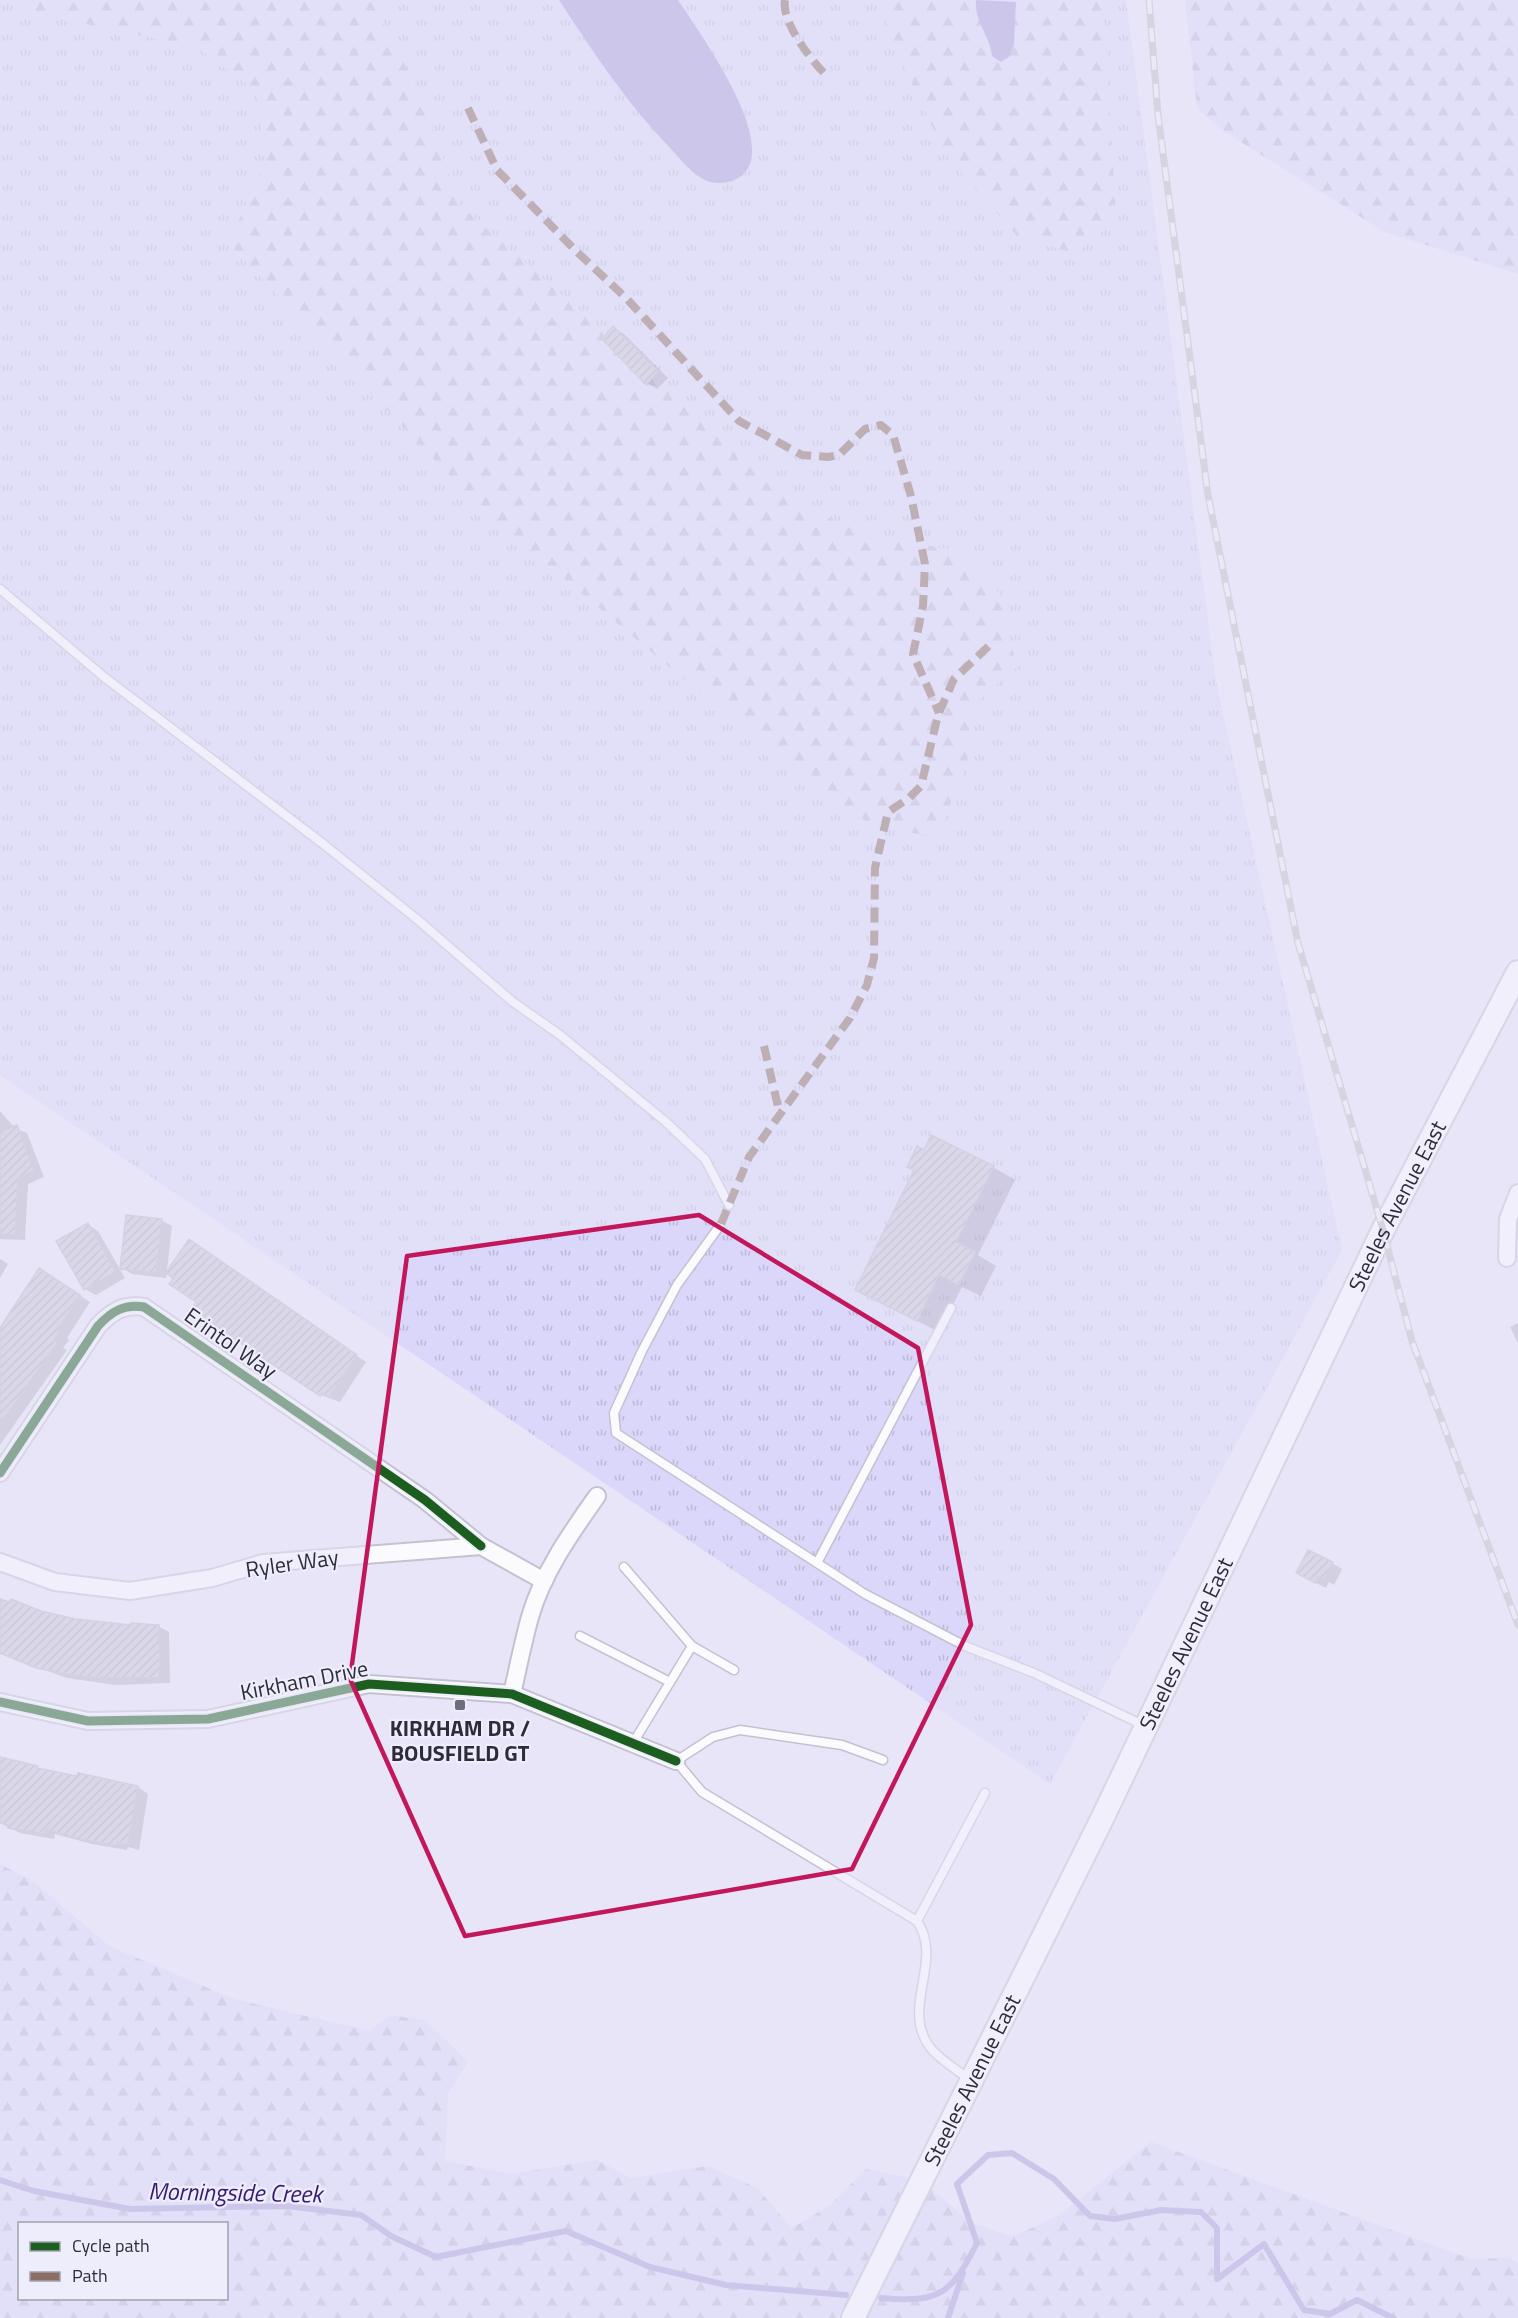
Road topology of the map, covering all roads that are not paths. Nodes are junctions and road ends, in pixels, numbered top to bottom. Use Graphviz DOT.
graph roads {
  1 [pos="0,589"];
  2 [pos="1518,972"];
  3 [pos="1518,1193"];
  4 [pos="729,1204"];
  5 [pos="721,1224"];
  6 [pos="1507,1258"];
  7 [pos="951,1308"];
  8 [pos="0,1473"];
  9 [pos="597,1496"];
  10 [pos="481,1546"];
  11 [pos="0,1562"];
  12 [pos="817,1563"];
  13 [pos="624,1567"];
  14 [pos="544,1581"];
  15 [pos="580,1636"];
  16 [pos="692,1646"];
  17 [pos="734,1670"];
  18 [pos="670,1682"];
  19 [pos="512,1694"];
  20 [pos="0,1702"];
  21 [pos="1146,1726"];
  22 [pos="633,1743"];
  23 [pos="883,1760"];
  24 [pos="676,1761"];
  25 [pos="986,1793"];
  26 [pos="917,1921"];
  27 [pos="972,2081"];
  28 [pos="853,2318"];
  1 -- 4 [label="lane"];
  2 -- 21 [label="main road, Steeles Avenue East"];
  3 -- 6 [label="street"];
  5 -- 12 [label="lane"];
  7 -- 12 [label="lane"];
  8 -- 10 [label="street, Erintol Way"];
  9 -- 14 [label="street"];
  10 -- 11 [label="street, Ryler Way"];
  10 -- 14 [label="street"];
  12 -- 21 [label="lane"];
  13 -- 16 [label="lane"];
  14 -- 19 [label="street"];
  15 -- 18 [label="lane"];
  16 -- 17 [label="lane"];
  16 -- 18 [label="lane"];
  18 -- 22 [label="lane"];
  19 -- 20 [label="street, Kirkham Drive"];
  19 -- 22 [label="street, Kirkham Drive"];
  21 -- 27 [label="main road, Steeles Avenue East"];
  22 -- 24 [label="street, Kirkham Drive"];
  23 -- 24 [label="lane"];
  24 -- 26 [label="lane"];
  25 -- 26 [label="lane"];
  26 -- 27 [label="lane"];
  27 -- 28 [label="main road, Steeles Avenue East"];
}
